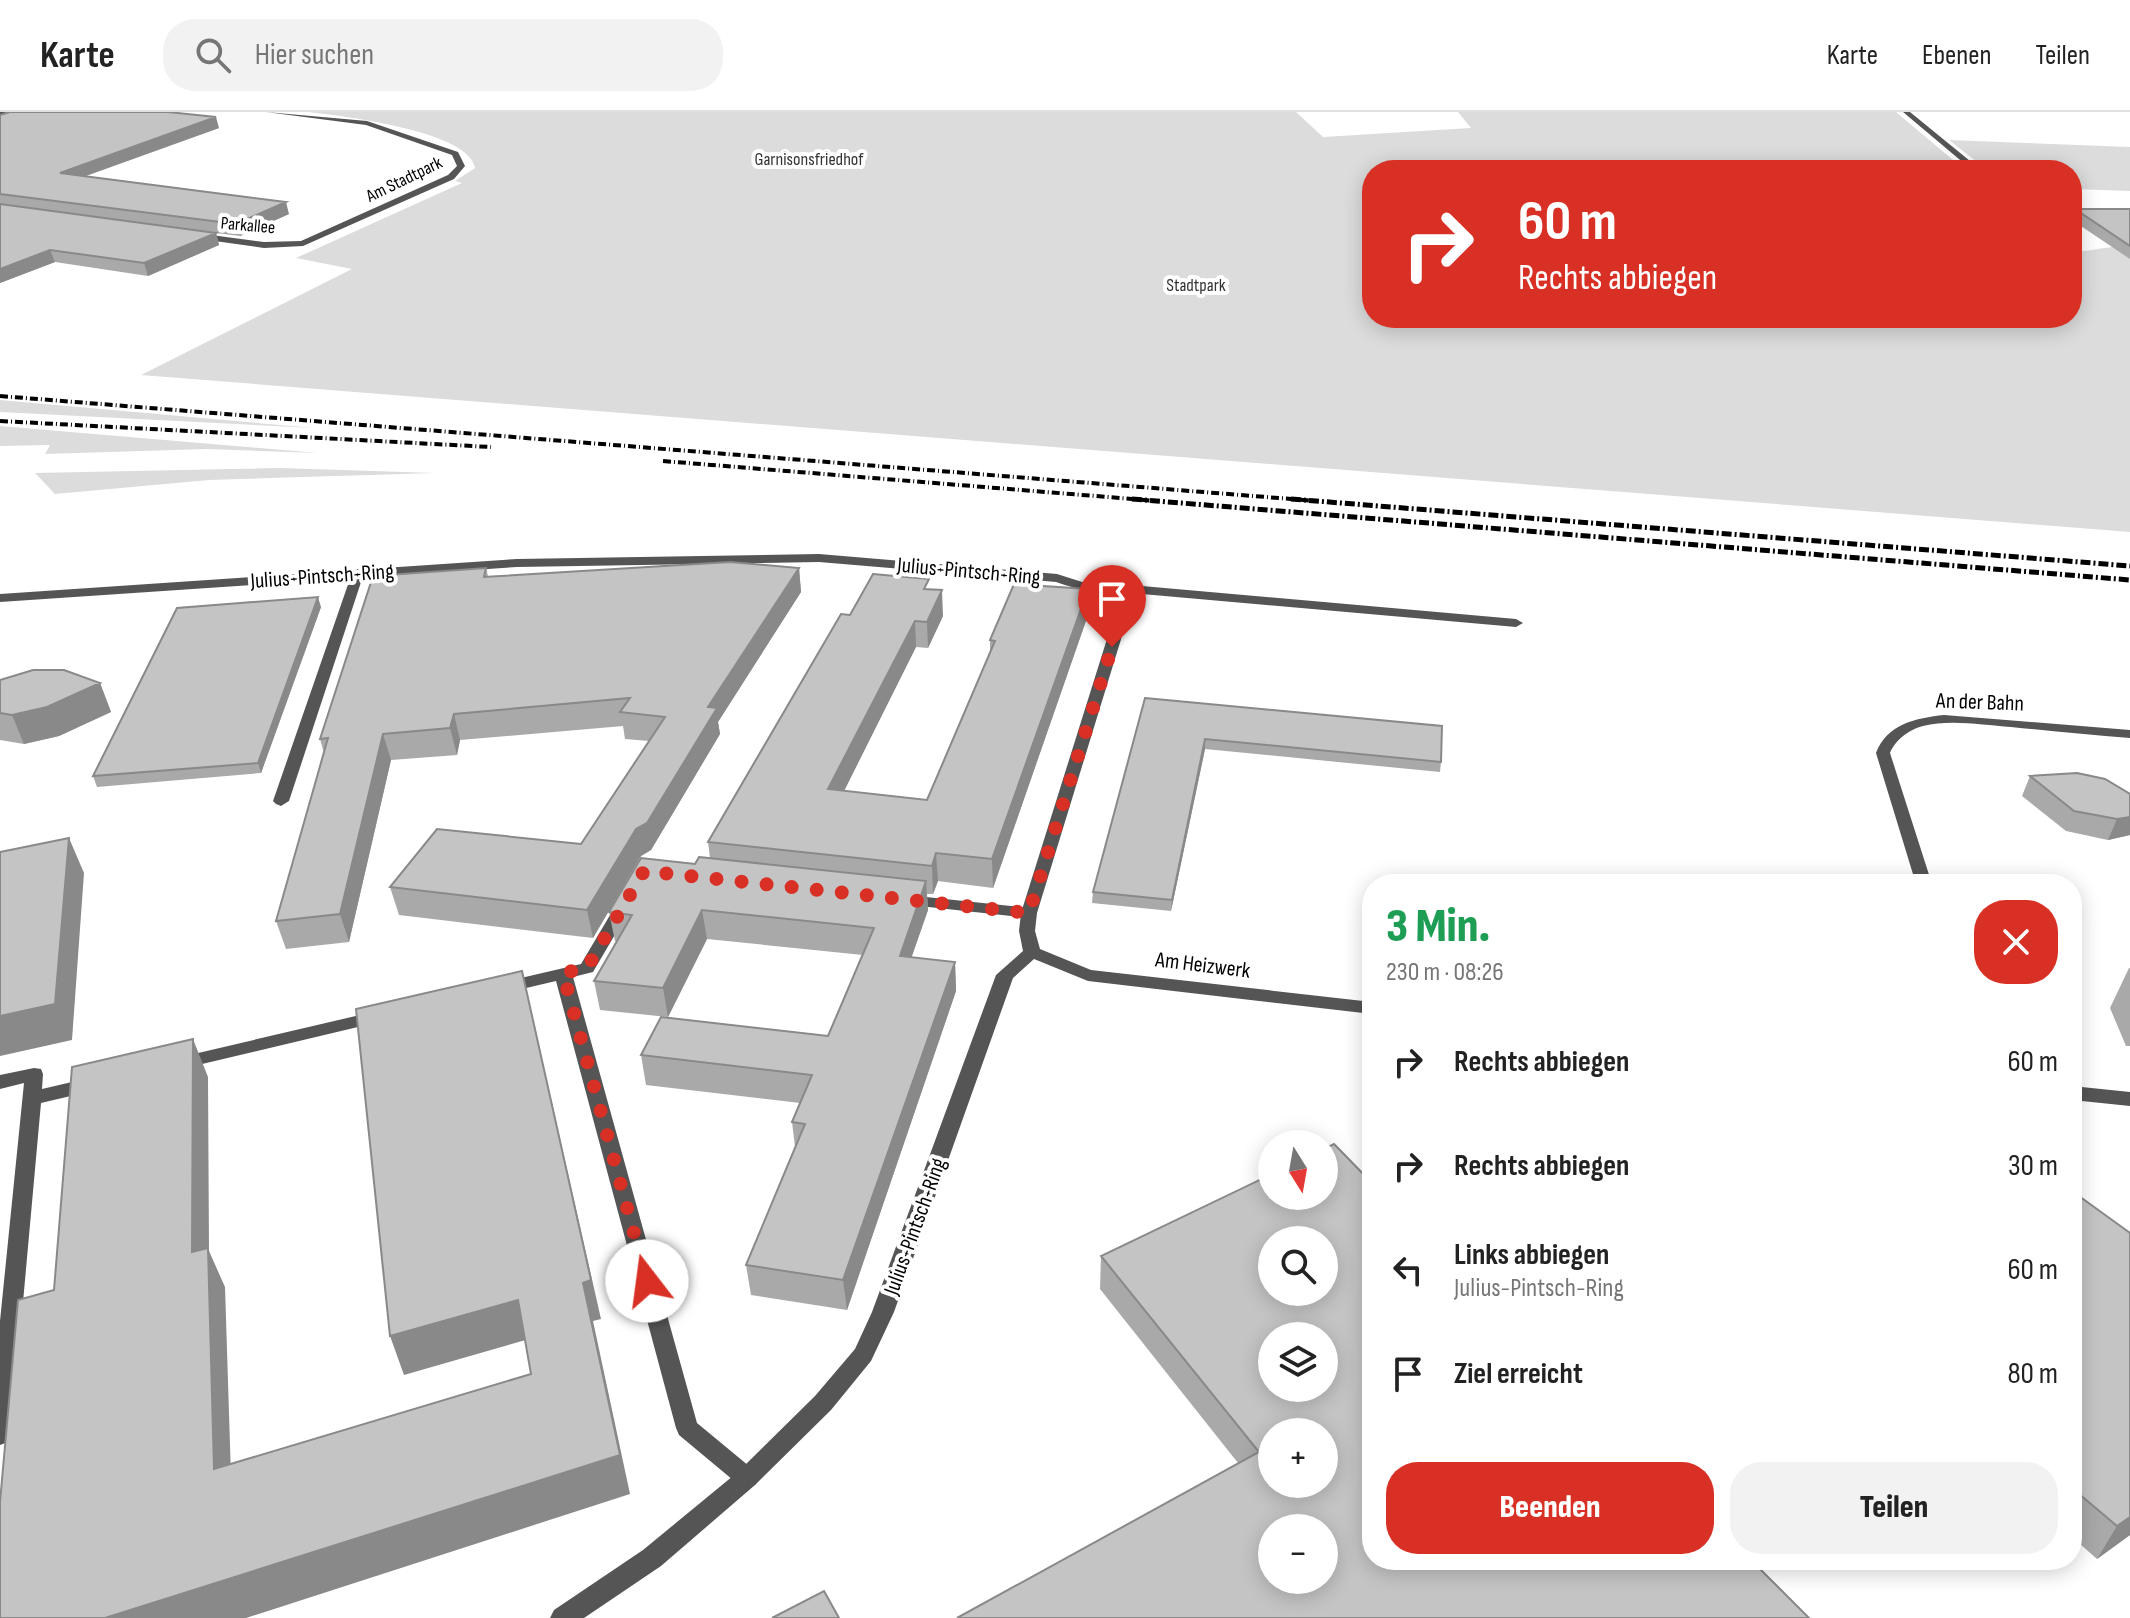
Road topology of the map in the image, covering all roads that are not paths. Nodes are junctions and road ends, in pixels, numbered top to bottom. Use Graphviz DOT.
graph roads {
  1 [pos="269,112"];
  2 [pos="1906,112"];
  3 [pos="1965,160"];
  4 [pos="190,235"];
  5 [pos="303,243"];
  6 [pos="358,573"];
  7 [pos="1097,591"];
  8 [pos="0,598"];
  9 [pos="1516,623"];
  10 [pos="2130,734"];
  11 [pos="281,801"];
  12 [pos="1921,874"];
  13 [pos="630,895"];
  14 [pos="890,898"];
  15 [pos="1029,913"];
  16 [pos="1032,952"];
  17 [pos="563,973"];
  18 [pos="486,991"];
  19 [pos="1362,1007"];
  20 [pos="394,1013"];
  21 [pos="166,1066"];
  22 [pos="106,1080"];
  23 [pos="0,1082"];
  24 [pos="2082,1094"];
  25 [pos="32,1098"];
  26 [pos="2130,1099"];
  27 [pos="0,1435"];
  28 [pos="747,1478"];
  29 [pos="563,1618"];
  1 -- 5 [label="street, Am Stadtpark"];
  2 -- 3 [label="street"];
  4 -- 5 [label="street, Parkallee"];
  6 -- 7 [label="street, Julius-Pintsch-Ring"];
  6 -- 8 [label="street, Julius-Pintsch-Ring"];
  6 -- 11 [label="street"];
  7 -- 9 [label="street, Julius-Pintsch-Ring"];
  7 -- 15 [label="street"];
  10 -- 12 [label="street, An der Bahn"];
  13 -- 17 [label="street"];
  14 -- 15 [label="street"];
  15 -- 16 [label="street"];
  16 -- 19 [label="street, Am Heizwerk"];
  16 -- 28 [label="street, Julius-Pintsch-Ring"];
  17 -- 18 [label="street"];
  17 -- 28 [label="street"];
  20 -- 21 [label="street"];
  22 -- 25 [label="street"];
  23 -- 25 [label="street"];
  24 -- 26 [label="street"];
  25 -- 27 [label="street"];
  28 -- 29 [label="street, Julius-Pintsch-Ring"];
}
